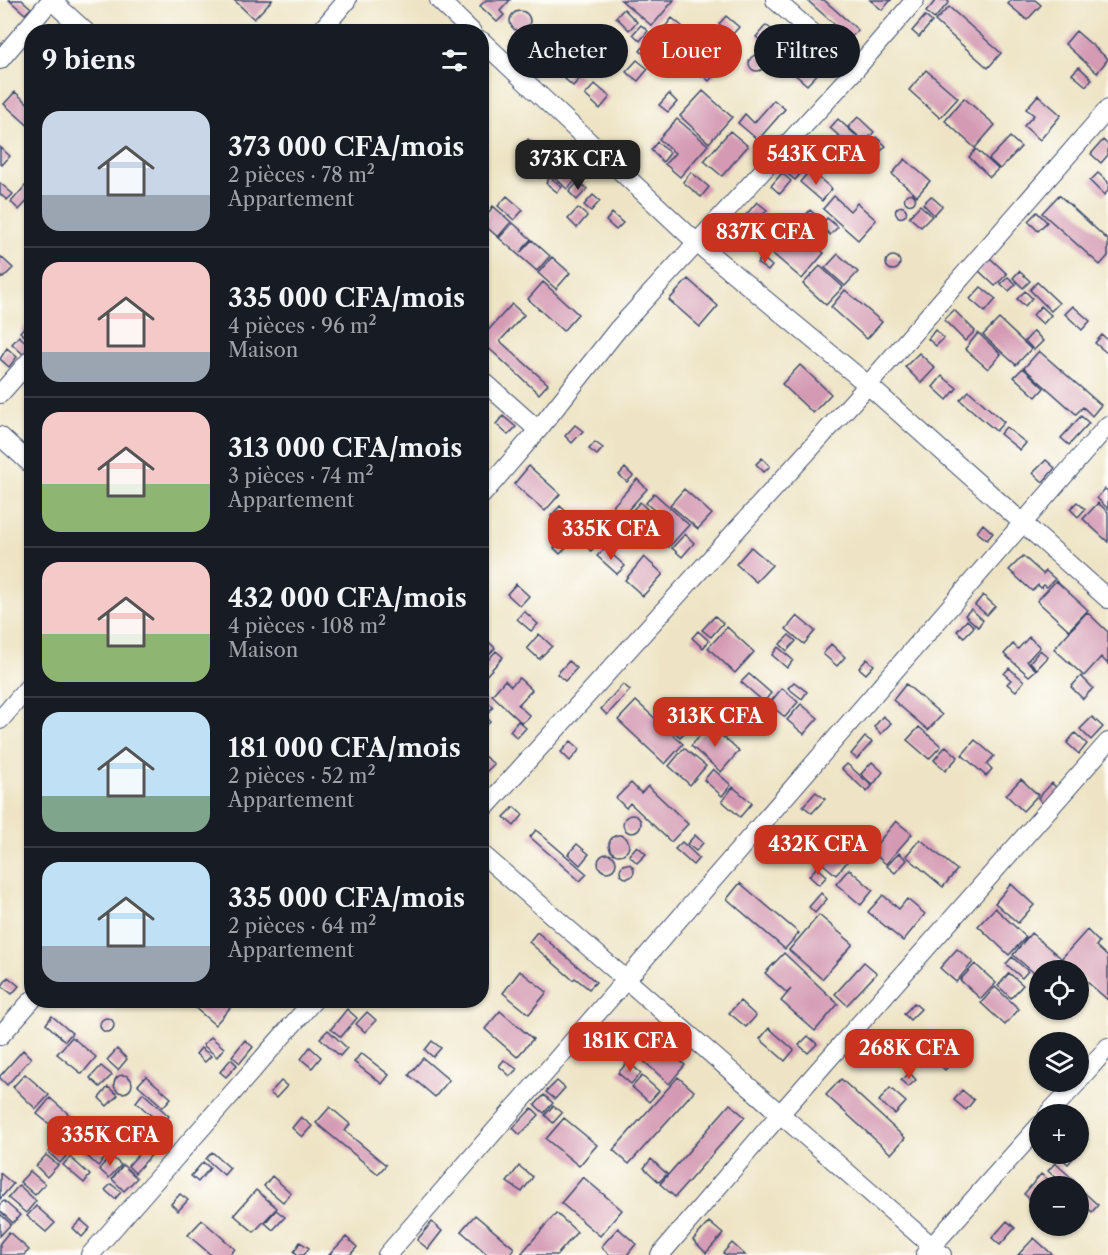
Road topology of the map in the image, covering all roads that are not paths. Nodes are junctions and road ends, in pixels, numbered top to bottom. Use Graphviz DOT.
graph roads {
  1 [pos="51,0"];
  2 [pos="347,0"];
  3 [pos="439,0"];
  4 [pos="775,0"];
  5 [pos="915,0"];
  6 [pos="31,24"];
  7 [pos="77,24"];
  8 [pos="327,24"];
  9 [pos="464,24"];
  10 [pos="802,24"];
  11 [pos="24,32"];
  12 [pos="489,48"];
  13 [pos="0,60"];
  14 [pos="860,64"];
  15 [pos="848,78"];
  16 [pos="1108,109"];
  17 [pos="698,244"];
  18 [pos="24,367"];
  19 [pos="868,385"];
  20 [pos="489,386"];
  21 [pos="0,394"];
  22 [pos="1108,426"];
  23 [pos="538,430"];
  24 [pos="0,436"];
  25 [pos="24,458"];
  26 [pos="489,487"];
  27 [pos="1023,522"];
  28 [pos="1108,599"];
  29 [pos="24,693"];
  30 [pos="0,720"];
  31 [pos="1108,742"];
  32 [pos="489,803"];
  33 [pos="489,860"];
  34 [pos="627,981"];
  35 [pos="25,1008"];
  36 [pos="307,1008"];
  37 [pos="0,1036"];
  38 [pos="1108,1047"];
  39 [pos="1089,1069"];
  40 [pos="1068,1092"];
  41 [pos="1057,1104"];
  42 [pos="780,1114"];
  43 [pos="1029,1138"];
  44 [pos="933,1252"];
  45 [pos="90,1255"];
  46 [pos="387,1255"];
  47 [pos="660,1255"];
  1 -- 6 [label="street"];
  1 -- 7 [label="street"];
  2 -- 8 [label="street"];
  3 -- 9 [label="street"];
  4 -- 10 [label="street"];
  5 -- 14 [label="street"];
  11 -- 13 [label="street"];
  12 -- 17 [label="street"];
  15 -- 17 [label="street"];
  16 -- 19 [label="street"];
  17 -- 19 [label="street"];
  17 -- 23 [label="street"];
  18 -- 21 [label="street"];
  19 -- 27 [label="street"];
  19 -- 32 [label="street"];
  20 -- 23 [label="street"];
  22 -- 27 [label="street"];
  23 -- 26 [label="street"];
  24 -- 25 [label="street"];
  27 -- 28 [label="street"];
  27 -- 34 [label="street"];
  29 -- 30 [label="street"];
  31 -- 42 [label="street"];
  33 -- 34 [label="street"];
  34 -- 42 [label="street"];
  34 -- 46 [label="street"];
  35 -- 37 [label="street"];
  36 -- 45 [label="street"];
  38 -- 39 [label="street"];
  40 -- 41 [label="street"];
  42 -- 44 [label="street"];
  42 -- 47 [label="street"];
  43 -- 44 [label="street"];
}
